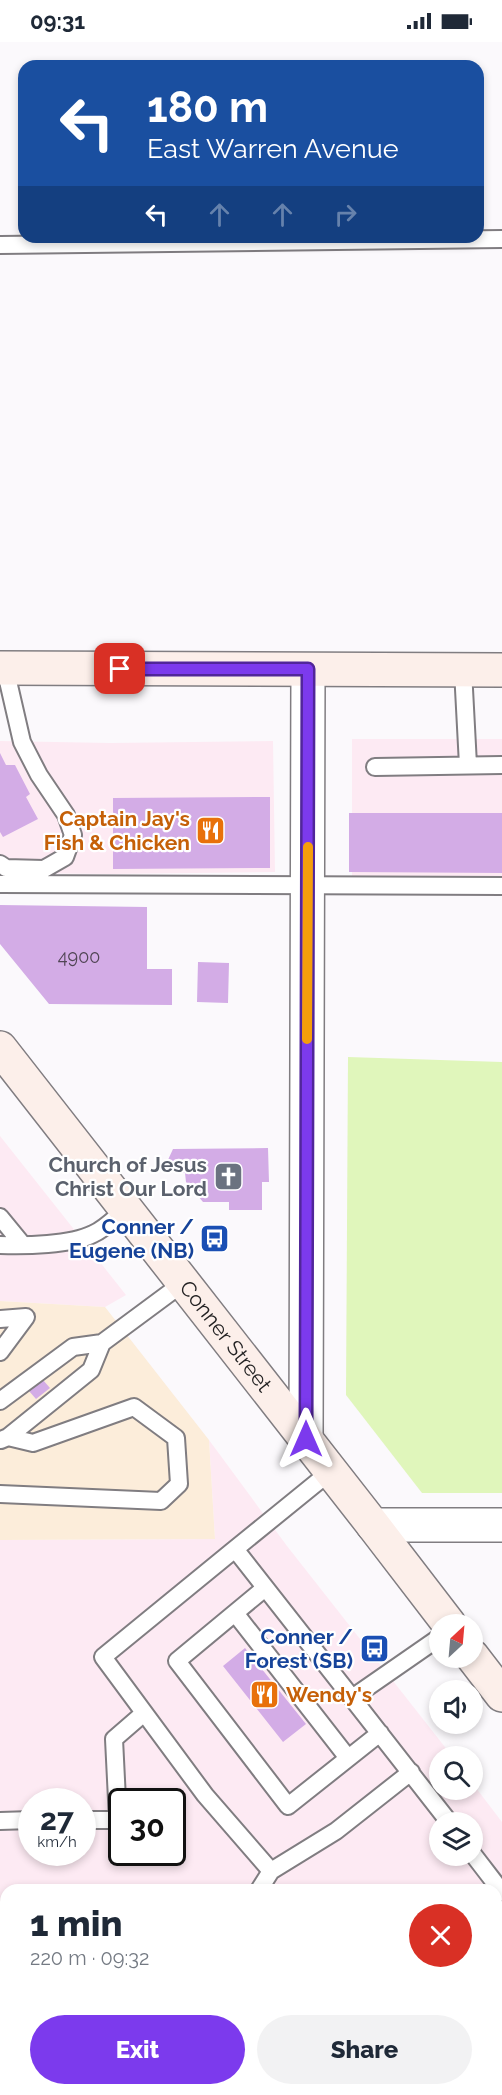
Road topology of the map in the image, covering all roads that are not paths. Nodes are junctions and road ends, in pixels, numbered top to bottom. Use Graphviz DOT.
graph roads {
  1 [pos="484,239"];
  2 [pos="502,239"];
  3 [pos="167,243"];
  4 [pos="0,245"];
  5 [pos="2,668"];
  6 [pos="308,669"];
  7 [pos="464,670"];
  8 [pos="502,670"];
  9 [pos="468,765"];
  10 [pos="502,765"];
  11 [pos="375,767"];
  12 [pos="0,864"];
  13 [pos="0,884"];
  14 [pos="308,886"];
  15 [pos="502,886"];
  16 [pos="0,1048"];
  17 [pos="126,1209"];
  18 [pos="0,1217"];
  19 [pos="0,1245"];
  20 [pos="23,1245"];
  21 [pos="183,1283"];
  22 [pos="0,1319"];
  23 [pos="102,1343"];
  24 [pos="0,1352"];
  25 [pos="0,1401"];
  26 [pos="4,1439"];
  27 [pos="306,1439"];
  28 [pos="331,1471"];
  29 [pos="0,1494"];
  30 [pos="373,1525"];
  31 [pos="502,1525"];
  32 [pos="235,1549"];
  33 [pos="265,1588"];
  34 [pos="235,1613"];
  35 [pos="441,1614"];
  36 [pos="429,1645"];
  37 [pos="481,1668"];
  38 [pos="502,1695"];
  39 [pos="352,1698"];
  40 [pos="144,1713"];
  41 [pos="380,1732"];
  42 [pos="348,1758"];
  43 [pos="411,1772"];
  44 [pos="441,1812"];
  45 [pos="18,1820"];
  46 [pos="96,1820"];
  47 [pos="0,1821"];
  48 [pos="482,1866"];
  49 [pos="271,1871"];
  50 [pos="263,1884"];
  51 [pos="496,1884"];
  1 -- 2 [label="lane"];
  3 -- 4 [label="lane"];
  5 -- 6 [label="main road"];
  5 -- 12 [label="lane"];
  6 -- 7 [label="main road"];
  6 -- 14 [label="street"];
  7 -- 8 [label="main road"];
  7 -- 9 [label="lane"];
  9 -- 10 [label="lane"];
  9 -- 11 [label="lane"];
  13 -- 14 [label="lane"];
  14 -- 15 [label="lane"];
  14 -- 27 [label="street"];
  16 -- 17 [label="main road, Conner Street"];
  17 -- 20 [label="lane"];
  17 -- 21 [label="main road, Conner Street"];
  18 -- 20 [label="lane"];
  19 -- 20 [label="lane"];
  21 -- 23 [label="lane"];
  21 -- 27 [label="main road, Conner Street"];
  22 -- 24 [label="lane"];
  23 -- 25 [label="lane"];
  23 -- 26 [label="lane"];
  26 -- 29 [label="lane"];
  27 -- 28 [label="main road, Conner Street"];
  28 -- 30 [label="main road, Conner Street"];
  28 -- 32 [label="lane"];
  30 -- 31 [label="street"];
  30 -- 35 [label="main road, Conner Street"];
  32 -- 33 [label="lane"];
  32 -- 40 [label="lane"];
  33 -- 34 [label="lane"];
  33 -- 39 [label="lane"];
  34 -- 42 [label="lane"];
  34 -- 42 [label="lane"];
  36 -- 39 [label="lane"];
  37 -- 38 [label="main road"];
  39 -- 41 [label="lane"];
  40 -- 46 [label="lane"];
  40 -- 49 [label="lane"];
  41 -- 42 [label="lane"];
  41 -- 43 [label="lane"];
  43 -- 44 [label="lane"];
  43 -- 49 [label="lane"];
  45 -- 47 [label="lane"];
  48 -- 51 [label="lane"];
  49 -- 50 [label="lane"];
}
